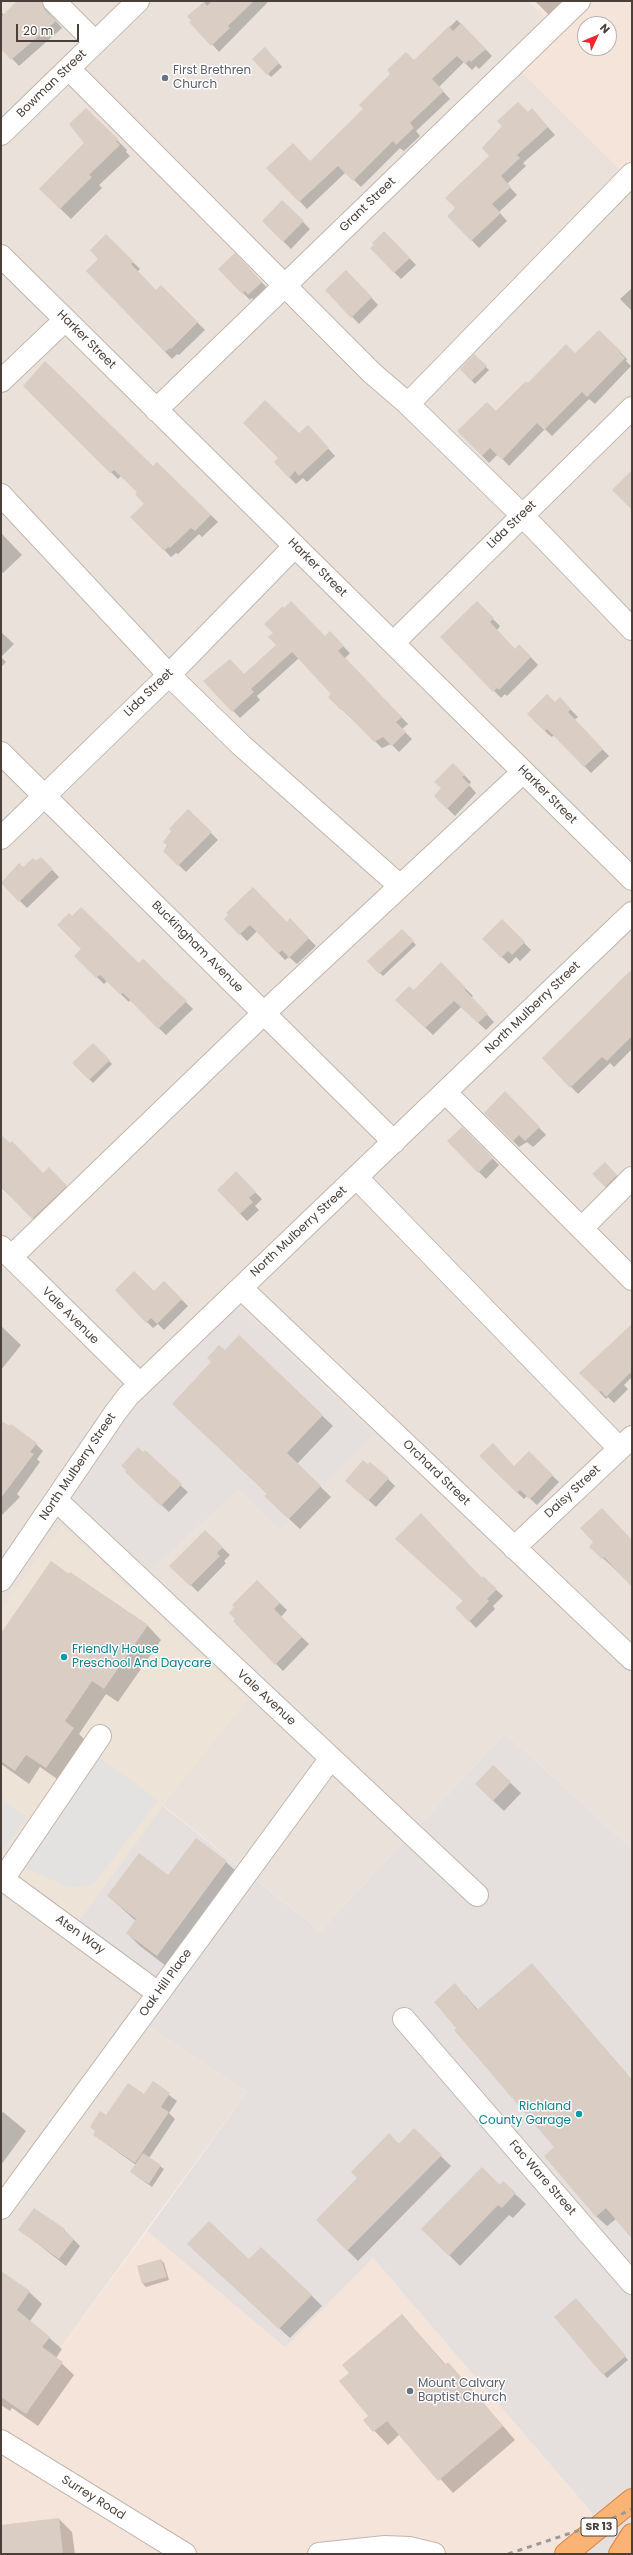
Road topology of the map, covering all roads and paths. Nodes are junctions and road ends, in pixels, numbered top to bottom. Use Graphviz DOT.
graph roads {
  1 [pos="54,1"];
  2 [pos="138,1"];
  3 [pos="579,1"];
  4 [pos="95,42"];
  5 [pos="69,69"];
  6 [pos="1,134"];
  7 [pos="632,174"];
  8 [pos="1,256"];
  9 [pos="285,285"];
  10 [pos="65,320"];
  11 [pos="1,381"];
  12 [pos="408,404"];
  13 [pos="632,408"];
  14 [pos="156,410"];
  15 [pos="1,495"];
  16 [pos="522,516"];
  17 [pos="295,546"];
  18 [pos="632,629"];
  19 [pos="393,643"];
  20 [pos="169,675"];
  21 [pos="1,753"];
  22 [pos="523,772"];
  23 [pos="44,795"];
  24 [pos="1,838"];
  25 [pos="632,879"];
  26 [pos="400,886"];
  27 [pos="632,913"];
  28 [pos="264,1013"];
  29 [pos="445,1092"];
  30 [pos="394,1142"];
  31 [pos="357,1178"];
  32 [pos="632,1178"];
  33 [pos="582,1228"];
  34 [pos="4,1250"];
  35 [pos="632,1279"];
  36 [pos="241,1288"];
  37 [pos="140,1384"];
  38 [pos="626,1442"];
  39 [pos="56,1500"];
  40 [pos="514,1548"];
  41 [pos="1,1580"];
  42 [pos="632,1659"];
  43 [pos="100,1736"];
  44 [pos="331,1758"];
  45 [pos="2,1878"];
  46 [pos="477,1895"];
  47 [pos="158,1993"];
  48 [pos="404,2019"];
  49 [pos="1,2208"];
  50 [pos="632,2282"];
  51 [pos="1,2441"];
  52 [pos="632,2500"];
  53 [pos="632,2535"];
  54 [pos="185,2554"];
  55 [pos="319,2554"];
  56 [pos="434,2554"];
  57 [pos="566,2554"];
  58 [pos="620,2554"];
  1 -- 4 [label="street"];
  2 -- 4 [label="street, Bowman Street"];
  3 -- 9 [label="street, Grant Street"];
  4 -- 5 [label="street, Bowman Street"];
  5 -- 6 [label="street, Bowman Street"];
  5 -- 9 [label="street"];
  7 -- 12 [label="street"];
  8 -- 10 [label="street, Harker Street"];
  9 -- 12 [label="street"];
  9 -- 14 [label="street, Grant Street"];
  10 -- 11 [label="street"];
  10 -- 14 [label="street, Harker Street"];
  12 -- 16 [label="street"];
  13 -- 16 [label="street, Lida Street"];
  14 -- 17 [label="street, Harker Street"];
  15 -- 20 [label="street"];
  16 -- 18 [label="street"];
  16 -- 19 [label="street, Lida Street"];
  17 -- 19 [label="street, Harker Street"];
  17 -- 20 [label="street, Lida Street"];
  19 -- 22 [label="street, Harker Street"];
  20 -- 23 [label="street, Lida Street"];
  20 -- 26 [label="street"];
  21 -- 23 [label="street, Buckingham Avenue"];
  22 -- 25 [label="street, Harker Street"];
  22 -- 26 [label="street"];
  23 -- 24 [label="street, Lida Street"];
  23 -- 28 [label="street, Buckingham Avenue"];
  26 -- 28 [label="street"];
  27 -- 29 [label="street, North Mulberry Street"];
  28 -- 30 [label="street, Buckingham Avenue"];
  28 -- 34 [label="street"];
  29 -- 30 [label="street, North Mulberry Street"];
  29 -- 33 [label="street"];
  30 -- 31 [label="street, North Mulberry Street"];
  31 -- 36 [label="street, North Mulberry Street"];
  31 -- 38 [label="street"];
  32 -- 33 [label="street"];
  33 -- 35 [label="street"];
  34 -- 37 [label="street, Vale Avenue"];
  36 -- 37 [label="street, North Mulberry Street"];
  36 -- 40 [label="street, Orchard Street"];
  37 -- 39 [label="street, North Mulberry Street"];
  38 -- 40 [label="street, Daisy Street"];
  39 -- 41 [label="street, North Mulberry Street"];
  39 -- 44 [label="street, Vale Avenue"];
  40 -- 42 [label="street, Orchard Street"];
  43 -- 45 [label="street"];
  44 -- 46 [label="street, Vale Avenue"];
  44 -- 47 [label="street, Oak Hill Place"];
  45 -- 47 [label="street, Aten Way"];
  47 -- 49 [label="street, Oak Hill Place"];
  48 -- 50 [label="street, Fac Ware Street"];
  51 -- 54 [label="street, Surrey Road"];
  52 -- 57 [label="highway, SR 13"];
  53 -- 58 [label="highway, SR 13"];
  55 -- 56 [label="street"];
}
